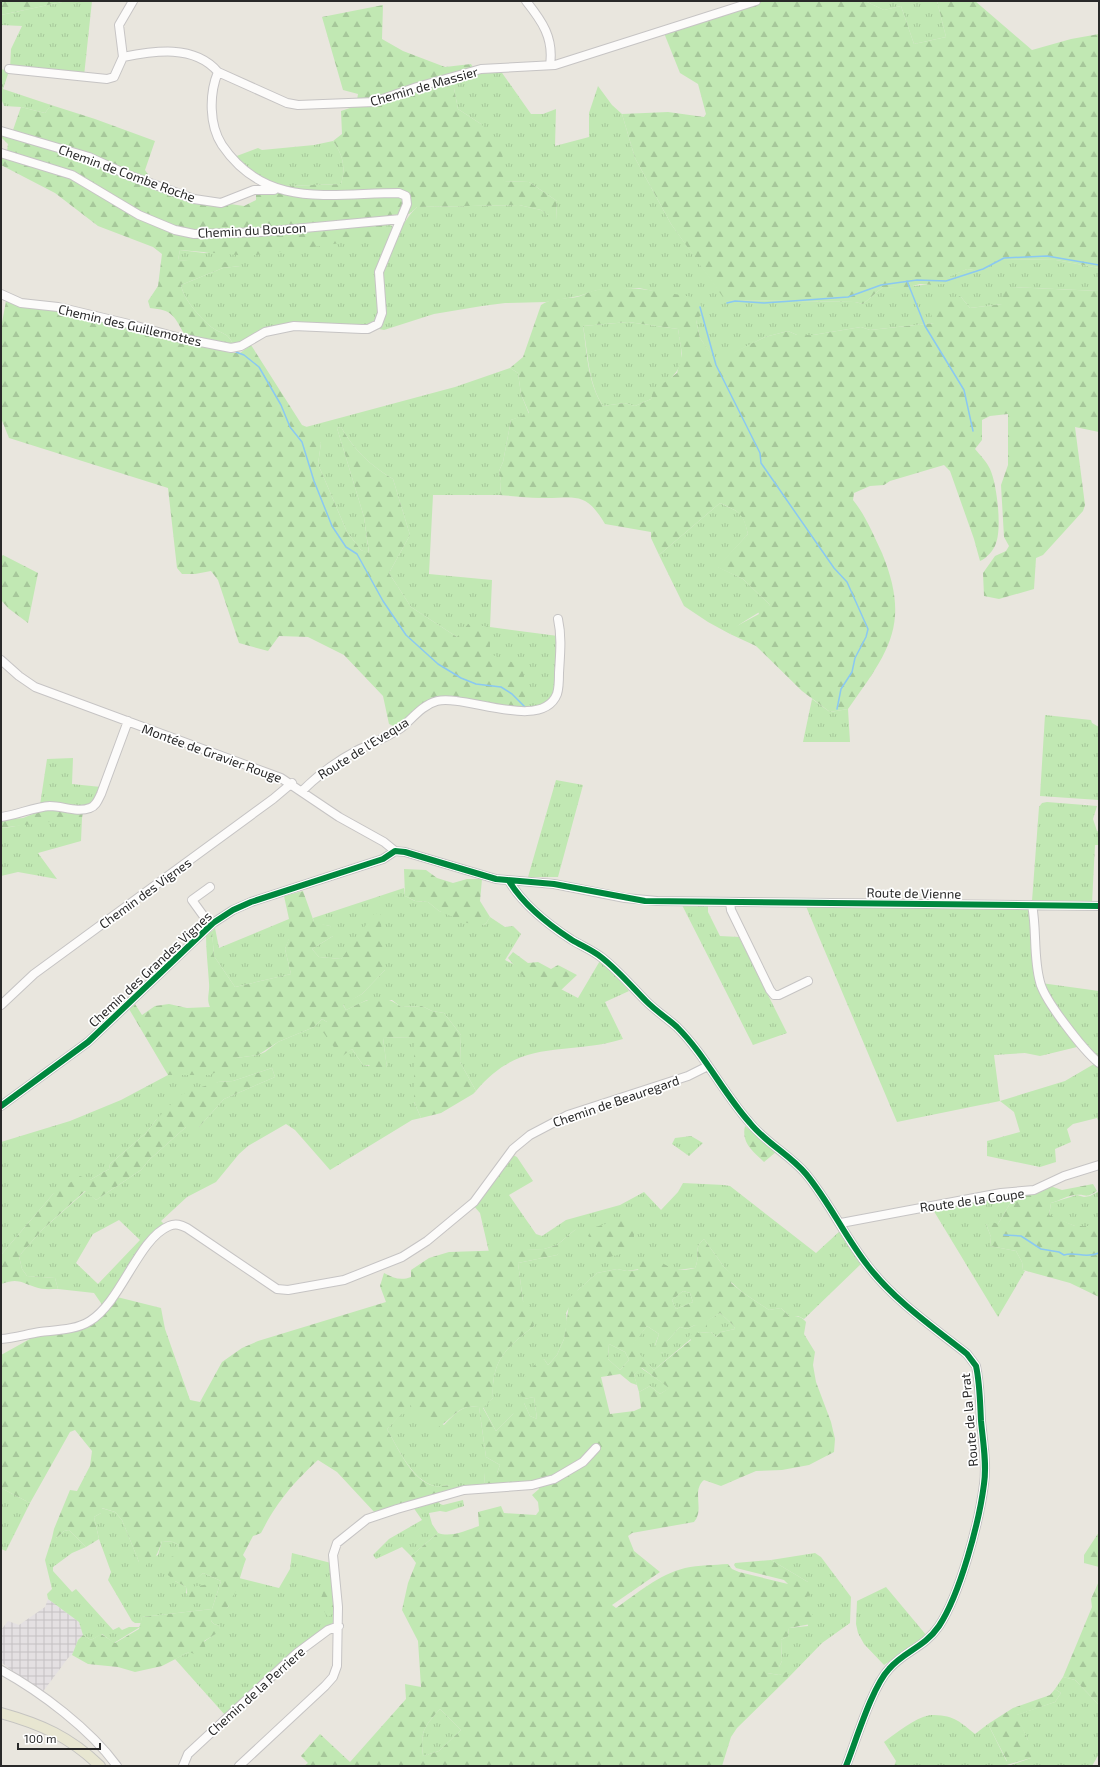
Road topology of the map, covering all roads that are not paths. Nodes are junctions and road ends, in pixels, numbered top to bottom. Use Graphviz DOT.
graph roads {
  1 [pos="133,1"];
  2 [pos="526,1"];
  3 [pos="756,1"];
  4 [pos="123,57"];
  5 [pos="550,65"];
  6 [pos="9,69"];
  7 [pos="218,72"];
  8 [pos="1,131"];
  9 [pos="1,153"];
  10 [pos="276,189"];
  11 [pos="401,219"];
  12 [pos="1,294"];
  13 [pos="558,619"];
  14 [pos="1,660"];
  15 [pos="128,722"];
  16 [pos="292,783"];
  17 [pos="302,791"];
  18 [pos="1,817"];
  19 [pos="395,852"];
  20 [pos="509,881"];
  21 [pos="210,887"];
  22 [pos="730,902"];
  23 [pos="1032,905"];
  24 [pos="1099,906"];
  25 [pos="210,925"];
  26 [pos="808,981"];
  27 [pos="1,1005"];
  28 [pos="1099,1063"];
  29 [pos="708,1066"];
  30 [pos="1,1106"];
  31 [pos="1099,1165"];
  32 [pos="841,1223"];
  33 [pos="1,1339"];
  34 [pos="596,1448"];
  35 [pos="339,1626"];
  36 [pos="1,1670"];
  37 [pos="1,1713"];
  38 [pos="100,1766"];
  39 [pos="117,1766"];
  40 [pos="183,1766"];
  41 [pos="240,1766"];
  42 [pos="846,1766"];
  1 -- 4 [label="street"];
  2 -- 5 [label="street"];
  3 -- 5 [label="street, Chemin de Massier"];
  4 -- 6 [label="street"];
  4 -- 7 [label="street, Chemin de Massier"];
  5 -- 7 [label="street, Chemin de Massier"];
  7 -- 10 [label="street"];
  8 -- 10 [label="street, Chemin de Combe Roche"];
  9 -- 11 [label="street, Chemin du Boucon"];
  10 -- 11 [label="street"];
  11 -- 12 [label="street, Chemin des Guillemottes"];
  13 -- 17 [label="street, Route de l'Evequa"];
  14 -- 15 [label="street, Montée de Gravier Rouge"];
  15 -- 16 [label="street, Montée de Gravier Rouge"];
  15 -- 18 [label="street"];
  16 -- 17 [label="street, Montée de Gravier Rouge"];
  16 -- 27 [label="street, Chemin des Vignes"];
  17 -- 19 [label="street, Montée de Gravier Rouge"];
  19 -- 20 [label="street"];
  19 -- 25 [label="street, Chemin des Grandes Vignes"];
  20 -- 22 [label="street, Route de Vienne"];
  20 -- 29 [label="street, Route de la Prat"];
  21 -- 25 [label="street"];
  22 -- 23 [label="street, Route de Vienne"];
  22 -- 26 [label="street"];
  23 -- 24 [label="street, Route de Vienne"];
  23 -- 28 [label="street"];
  25 -- 30 [label="street, Chemin des Grandes Vignes"];
  29 -- 32 [label="street, Route de la Prat"];
  29 -- 33 [label="street, Chemin de Beauregard"];
  31 -- 32 [label="street, Route de la Coupe"];
  32 -- 42 [label="street, Route de la Prat"];
  34 -- 35 [label="street"];
  35 -- 40 [label="street, Chemin de la Perriere"];
  35 -- 41 [label="street"];
  36 -- 39 [label="street"];
  37 -- 38 [label="main road"];
}
